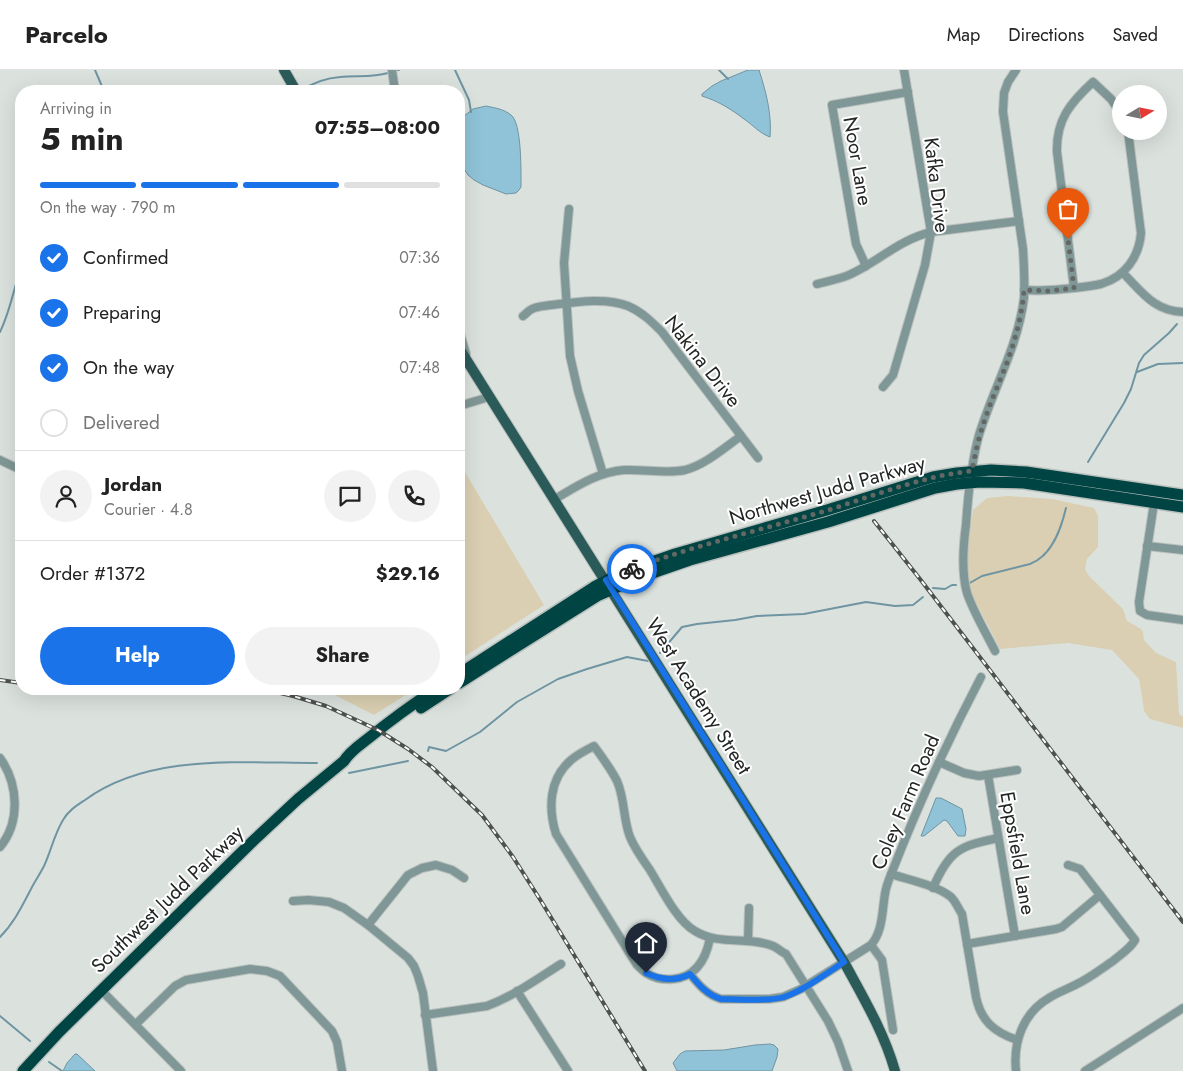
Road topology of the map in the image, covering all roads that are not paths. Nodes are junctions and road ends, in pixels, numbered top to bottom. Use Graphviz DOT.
graph roads {
  1 [pos="284,70"];
  2 [pos="392,70"];
  3 [pos="904,70"];
  4 [pos="1016,70"];
  5 [pos="293,85"];
  6 [pos="394,85"];
  7 [pos="908,92"];
  8 [pos="1112,100"];
  9 [pos="1129,140"];
  10 [pos="569,209"];
  11 [pos="1019,221"];
  12 [pos="930,232"];
  13 [pos="866,266"];
  14 [pos="1123,273"];
  15 [pos="817,284"];
  16 [pos="1074,288"];
  17 [pos="1024,290"];
  18 [pos="566,303"];
  19 [pos="1183,312"];
  20 [pos="523,316"];
  21 [pos="465,350"];
  22 [pos="465,358"];
  23 [pos="469,364"];
  24 [pos="883,387"];
  25 [pos="489,397"];
  26 [pos="465,404"];
  27 [pos="741,436"];
  28 [pos="758,458"];
  29 [pos="0,460"];
  30 [pos="15,467"];
  31 [pos="603,474"];
  32 [pos="971,477"];
  33 [pos="1183,496"];
  34 [pos="555,499"];
  35 [pos="1154,503"];
  36 [pos="1183,507"];
  37 [pos="1147,546"];
  38 [pos="1183,550"];
  39 [pos="608,585"];
  40 [pos="1183,620"];
  41 [pos="995,651"];
  42 [pos="465,670"];
  43 [pos="981,677"];
  44 [pos="465,679"];
  45 [pos="427,695"];
  46 [pos="441,695"];
  47 [pos="0,758"];
  48 [pos="344,761"];
  49 [pos="939,762"];
  50 [pos="1017,770"];
  51 [pos="988,775"];
  52 [pos="998,838"];
  53 [pos="0,847"];
  54 [pos="1068,865"];
  55 [pos="891,874"];
  56 [pos="464,878"];
  57 [pos="933,888"];
  58 [pos="1100,895"];
  59 [pos="293,901"];
  60 [pos="748,908"];
  61 [pos="368,925"];
  62 [pos="1015,936"];
  63 [pos="710,938"];
  64 [pos="748,941"];
  65 [pos="870,944"];
  66 [pos="968,944"];
  67 [pos="844,962"];
  68 [pos="561,964"];
  69 [pos="690,974"];
  70 [pos="806,986"];
  71 [pos="102,990"];
  72 [pos="518,991"];
  73 [pos="1183,1008"];
  74 [pos="425,1015"];
  75 [pos="136,1024"];
  76 [pos="894,1030"];
  77 [pos="1017,1040"];
  78 [pos="24,1071"];
  79 [pos="181,1071"];
  80 [pos="342,1071"];
  81 [pos="433,1071"];
  82 [pos="568,1071"];
  83 [pos="848,1071"];
  84 [pos="895,1071"];
  85 [pos="1016,1071"];
  86 [pos="1085,1071"];
  1 -- 5 [label="main road"];
  2 -- 6 [label="street"];
  3 -- 7 [label="street, Kafka Drive"];
  4 -- 11 [label="street"];
  7 -- 12 [label="street, Kafka Drive"];
  7 -- 13 [label="street, Noor Lane"];
  8 -- 16 [label="street"];
  9 -- 14 [label="street"];
  10 -- 18 [label="street"];
  11 -- 12 [label="street"];
  11 -- 17 [label="street"];
  12 -- 13 [label="street"];
  12 -- 24 [label="street, Kafka Drive"];
  13 -- 15 [label="street"];
  14 -- 16 [label="street"];
  14 -- 19 [label="street"];
  16 -- 17 [label="street"];
  17 -- 32 [label="street"];
  18 -- 20 [label="street, Nakina Drive"];
  18 -- 27 [label="street, Nakina Drive"];
  18 -- 31 [label="street"];
  21 -- 23 [label="street"];
  22 -- 23 [label="main road, West Academy Street"];
  23 -- 25 [label="main road, West Academy Street"];
  25 -- 26 [label="street"];
  25 -- 34 [label="main road, West Academy Street"];
  27 -- 28 [label="street, Nakina Drive"];
  27 -- 31 [label="street"];
  29 -- 30 [label="street"];
  31 -- 34 [label="street"];
  32 -- 33 [label="highway, Northwest Judd Parkway"];
  32 -- 35 [label="highway, Northwest Judd Parkway"];
  32 -- 39 [label="highway, Northwest Judd Parkway"];
  32 -- 41 [label="street"];
  34 -- 39 [label="main road, West Academy Street"];
  35 -- 36 [label="highway, Northwest Judd Parkway"];
  35 -- 37 [label="street"];
  37 -- 38 [label="street"];
  37 -- 40 [label="street"];
  39 -- 42 [label="highway"];
  39 -- 44 [label="highway"];
  39 -- 67 [label="main road, West Academy Street"];
  43 -- 49 [label="street, Coley Farm Road"];
  45 -- 48 [label="highway, Southwest Judd Parkway"];
  46 -- 48 [label="highway, Southwest Judd Parkway"];
  47 -- 53 [label="street"];
  48 -- 71 [label="highway, Southwest Judd Parkway"];
  49 -- 51 [label="street"];
  49 -- 55 [label="street, Coley Farm Road"];
  50 -- 51 [label="street"];
  51 -- 52 [label="street, Eppsfield Lane"];
  52 -- 57 [label="street"];
  52 -- 62 [label="street, Eppsfield Lane"];
  54 -- 58 [label="street"];
  55 -- 57 [label="street"];
  55 -- 65 [label="street, Coley Farm Road"];
  56 -- 61 [label="street"];
  57 -- 66 [label="street"];
  58 -- 62 [label="street"];
  58 -- 77 [label="street"];
  59 -- 61 [label="street"];
  60 -- 64 [label="street"];
  61 -- 74 [label="street"];
  62 -- 66 [label="street"];
  63 -- 64 [label="street"];
  63 -- 69 [label="street"];
  63 -- 69 [label="street"];
  64 -- 70 [label="street"];
  65 -- 67 [label="street, Coley Farm Road"];
  65 -- 76 [label="street"];
  66 -- 77 [label="street"];
  67 -- 70 [label="street, Coley Farm Road"];
  67 -- 84 [label="main road, West Academy Street"];
  68 -- 72 [label="street"];
  69 -- 70 [label="street, Coley Farm Road"];
  70 -- 83 [label="street"];
  71 -- 75 [label="street"];
  71 -- 78 [label="highway, Southwest Judd Parkway"];
  72 -- 74 [label="street"];
  72 -- 82 [label="street"];
  73 -- 86 [label="street"];
  74 -- 81 [label="street"];
  75 -- 79 [label="street"];
  75 -- 80 [label="street"];
  77 -- 85 [label="street"];
}
